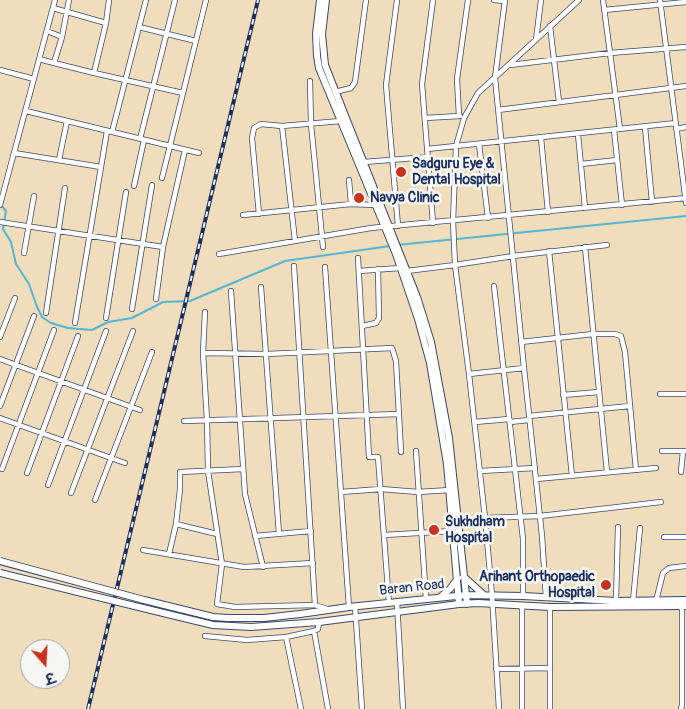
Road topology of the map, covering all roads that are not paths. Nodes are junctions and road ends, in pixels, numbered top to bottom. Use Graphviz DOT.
graph roads {
  1 [pos="54,0"];
  2 [pos="68,0"];
  3 [pos="110,0"];
  4 [pos="146,0"];
  5 [pos="175,0"];
  6 [pos="206,0"];
  7 [pos="320,0"];
  8 [pos="326,0"];
  9 [pos="366,0"];
  10 [pos="397,0"];
  11 [pos="433,0"];
  12 [pos="468,0"];
  13 [pos="494,0"];
  14 [pos="541,0"];
  15 [pos="579,0"];
  16 [pos="603,0"];
  17 [pos="505,1"];
  18 [pos="574,2"];
  19 [pos="660,2"];
  20 [pos="686,2"];
  21 [pos="53,8"];
  22 [pos="604,10"];
  23 [pos="66,11"];
  24 [pos="106,23"];
  25 [pos="550,26"];
  26 [pos="139,27"];
  27 [pos="47,31"];
  28 [pos="167,34"];
  29 [pos="62,37"];
  30 [pos="536,40"];
  31 [pos="196,41"];
  32 [pos="686,47"];
  33 [pos="666,49"];
  34 [pos="610,52"];
  35 [pos="40,59"];
  36 [pos="554,60"];
  37 [pos="54,63"];
  38 [pos="509,66"];
  39 [pos="0,70"];
  40 [pos="94,73"];
  41 [pos="495,78"];
  42 [pos="34,79"];
  43 [pos="126,79"];
  44 [pos="310,81"];
  45 [pos="154,86"];
  46 [pos="686,86"];
  47 [pos="671,88"];
  48 [pos="335,92"];
  49 [pos="183,93"];
  50 [pos="616,95"];
  51 [pos="559,102"];
  52 [pos="26,110"];
  53 [pos="498,110"];
  54 [pos="461,117"];
  55 [pos="425,118"];
  56 [pos="67,121"];
  57 [pos="342,121"];
  58 [pos="311,124"];
  59 [pos="282,126"];
  60 [pos="644,126"];
  61 [pos="676,126"];
  62 [pos="686,127"];
  63 [pos="617,130"];
  64 [pos="109,131"];
  65 [pos="578,134"];
  66 [pos="541,138"];
  67 [pos="142,139"];
  68 [pos="502,142"];
  69 [pos="479,144"];
  70 [pos="170,146"];
  71 [pos="456,146"];
  72 [pos="427,149"];
  73 [pos="185,150"];
  74 [pos="14,153"];
  75 [pos="199,153"];
  76 [pos="428,157"];
  77 [pos="59,160"];
  78 [pos="392,160"];
  79 [pos="617,160"];
  80 [pos="364,162"];
  81 [pos="581,164"];
  82 [pos="100,167"];
  83 [pos="684,172"];
  84 [pos="162,178"];
  85 [pos="349,180"];
  86 [pos="152,185"];
  87 [pos="134,186"];
  88 [pos="65,188"];
  89 [pos="126,192"];
  90 [pos="34,196"];
  91 [pos="686,200"];
  92 [pos="652,202"];
  93 [pos="351,204"];
  94 [pos="0,205"];
  95 [pos="375,205"];
  96 [pos="622,205"];
  97 [pos="320,207"];
  98 [pos="585,208"];
  99 [pos="290,210"];
  100 [pos="548,212"];
  101 [pos="259,214"];
  102 [pos="243,215"];
  103 [pos="509,216"];
  104 [pos="488,218"];
  105 [pos="453,221"];
  106 [pos="1,222"];
  107 [pos="433,223"];
  108 [pos="29,226"];
  109 [pos="398,226"];
  110 [pos="387,227"];
  111 [pos="59,231"];
  112 [pos="89,236"];
  113 [pos="322,236"];
  114 [pos="118,240"];
  115 [pos="295,241"];
  116 [pos="142,244"];
  117 [pos="608,245"];
  118 [pos="164,247"];
  119 [pos="323,247"];
  120 [pos="585,247"];
  121 [pos="549,251"];
  122 [pos="24,253"];
  123 [pos="398,253"];
  124 [pos="219,254"];
  125 [pos="513,256"];
  126 [pos="358,258"];
  127 [pos="455,265"];
  128 [pos="294,266"];
  129 [pos="324,267"];
  130 [pos="400,268"];
  131 [pos="378,269"];
  132 [pos="359,271"];
  133 [pos="408,271"];
  134 [pos="494,286"];
  135 [pos="261,287"];
  136 [pos="231,291"];
  137 [pos="15,298"];
  138 [pos="156,299"];
  139 [pos="132,310"];
  140 [pos="206,312"];
  141 [pos="46,313"];
  142 [pos="34,316"];
  143 [pos="106,318"];
  144 [pos="75,323"];
  145 [pos="362,326"];
  146 [pos="54,330"];
  147 [pos="106,331"];
  148 [pos="133,332"];
  149 [pos="593,334"];
  150 [pos="78,336"];
  151 [pos="0,337"];
  152 [pos="558,338"];
  153 [pos="521,342"];
  154 [pos="363,350"];
  155 [pos="152,352"];
  156 [pos="202,352"];
  157 [pos="331,352"];
  158 [pos="234,353"];
  159 [pos="299,353"];
  160 [pos="267,354"];
  161 [pos="0,359"];
  162 [pos="16,365"];
  163 [pos="524,368"];
  164 [pos="504,370"];
  165 [pos="38,373"];
  166 [pos="469,374"];
  167 [pos="61,382"];
  168 [pos="84,390"];
  169 [pos="599,392"];
  170 [pos="660,394"];
  171 [pos="686,394"];
  172 [pos="563,395"];
  173 [pos="107,398"];
  174 [pos="0,406"];
  175 [pos="630,406"];
  176 [pos="131,407"];
  177 [pos="600,409"];
  178 [pos="140,410"];
  179 [pos="565,412"];
  180 [pos="399,414"];
  181 [pos="366,416"];
  182 [pos="335,417"];
  183 [pos="0,418"];
  184 [pos="303,418"];
  185 [pos="529,418"];
  186 [pos="270,419"];
  187 [pos="207,420"];
  188 [pos="240,420"];
  189 [pos="184,421"];
  190 [pos="510,421"];
  191 [pos="474,422"];
  192 [pos="18,425"];
  193 [pos="42,433"];
  194 [pos="65,442"];
  195 [pos="88,450"];
  196 [pos="416,451"];
  197 [pos="662,451"];
  198 [pos="684,451"];
  199 [pos="401,452"];
  200 [pos="111,458"];
  201 [pos="125,463"];
  202 [pos="535,468"];
  203 [pos="656,468"];
  204 [pos="2,469"];
  205 [pos="244,469"];
  206 [pos="515,470"];
  207 [pos="636,470"];
  208 [pos="208,471"];
  209 [pos="480,471"];
  210 [pos="607,472"];
  211 [pos="681,472"];
  212 [pos="28,473"];
  213 [pos="572,476"];
  214 [pos="536,479"];
  215 [pos="48,485"];
  216 [pos="381,489"];
  217 [pos="450,490"];
  218 [pos="341,492"];
  219 [pos="418,492"];
  220 [pos="71,493"];
  221 [pos="95,500"];
  222 [pos="661,502"];
  223 [pos="540,516"];
  224 [pos="520,517"];
  225 [pos="485,518"];
  226 [pos="176,524"];
  227 [pos="618,527"];
  228 [pos="640,528"];
  229 [pos="311,531"];
  230 [pos="454,531"];
  231 [pos="422,533"];
  232 [pos="217,534"];
  233 [pos="279,534"];
  234 [pos="384,535"];
  235 [pos="255,536"];
  236 [pos="664,537"];
  237 [pos="686,537"];
  238 [pos="143,550"];
  239 [pos="169,554"];
  240 [pos="0,561"];
  241 [pos="222,564"];
  242 [pos="313,564"];
  243 [pos="686,566"];
  244 [pos="262,567"];
  245 [pos="0,573"];
  246 [pos="461,578"];
  247 [pos="463,595"];
  248 [pos="484,595"];
  249 [pos="492,595"];
  250 [pos="524,596"];
  251 [pos="439,598"];
  252 [pos="546,598"];
  253 [pos="426,599"];
  254 [pos="616,601"];
  255 [pos="656,601"];
  256 [pos="397,602"];
  257 [pos="389,603"];
  258 [pos="463,604"];
  259 [pos="492,604"];
  260 [pos="632,604"];
  261 [pos="685,604"];
  262 [pos="315,605"];
  263 [pos="522,605"];
  264 [pos="352,607"];
  265 [pos="550,607"];
  266 [pos="331,610"];
  267 [pos="397,612"];
  268 [pos="356,616"];
  269 [pos="319,622"];
  270 [pos="314,631"];
  271 [pos="205,636"];
  272 [pos="286,637"];
  273 [pos="522,668"];
  274 [pos="550,668"];
  275 [pos="496,669"];
  276 [pos="301,709"];
  277 [pos="328,709"];
  278 [pos="362,709"];
  279 [pos="404,709"];
  280 [pos="499,709"];
  281 [pos="522,709"];
  282 [pos="550,709"];
  283 [pos="681,709"];
  1 -- 21 [label="street"];
  2 -- 23 [label="street"];
  3 -- 24 [label="street"];
  4 -- 26 [label="street"];
  5 -- 28 [label="street"];
  6 -- 31 [label="street"];
  7 -- 57 [label="main road"];
  8 -- 48 [label="main road"];
  9 -- 48 [label="street"];
  10 -- 78 [label="street"];
  11 -- 55 [label="street"];
  12 -- 54 [label="street"];
  13 -- 17 [label="street"];
  14 -- 30 [label="street"];
  15 -- 18 [label="street"];
  16 -- 22 [label="street"];
  17 -- 41 [label="street"];
  18 -- 25 [label="street"];
  19 -- 20 [label="street"];
  19 -- 22 [label="street"];
  19 -- 33 [label="street"];
  21 -- 23 [label="street"];
  21 -- 27 [label="street"];
  22 -- 34 [label="street"];
  23 -- 24 [label="street"];
  23 -- 29 [label="street"];
  24 -- 40 [label="street"];
  25 -- 30 [label="street"];
  25 -- 36 [label="street"];
  26 -- 28 [label="street"];
  26 -- 43 [label="street"];
  27 -- 29 [label="street"];
  27 -- 35 [label="street"];
  28 -- 31 [label="street"];
  28 -- 45 [label="street"];
  29 -- 37 [label="street"];
  30 -- 38 [label="street"];
  31 -- 49 [label="street"];
  32 -- 33 [label="street"];
  33 -- 34 [label="street"];
  33 -- 47 [label="street"];
  34 -- 36 [label="street"];
  34 -- 50 [label="street"];
  35 -- 37 [label="street"];
  35 -- 42 [label="street"];
  36 -- 38 [label="street"];
  36 -- 51 [label="street"];
  37 -- 40 [label="street"];
  38 -- 41 [label="street"];
  39 -- 42 [label="street"];
  40 -- 43 [label="street"];
  41 -- 53 [label="street"];
  41 -- 54 [label="street"];
  42 -- 52 [label="street"];
  43 -- 45 [label="street"];
  43 -- 64 [label="street"];
  44 -- 58 [label="street"];
  45 -- 49 [label="street"];
  45 -- 67 [label="street"];
  46 -- 47 [label="street"];
  47 -- 50 [label="street"];
  47 -- 61 [label="street"];
  48 -- 80 [label="main road"];
  49 -- 70 [label="street"];
  50 -- 51 [label="street"];
  50 -- 63 [label="street"];
  51 -- 53 [label="street"];
  52 -- 56 [label="street"];
  52 -- 74 [label="street"];
  53 -- 68 [label="street"];
  54 -- 55 [label="street"];
  54 -- 71 [label="street"];
  55 -- 72 [label="street"];
  56 -- 64 [label="street"];
  56 -- 77 [label="street"];
  57 -- 58 [label="street"];
  57 -- 95 [label="main road"];
  58 -- 59 [label="street"];
  58 -- 97 [label="street"];
  59 -- 99 [label="street"];
  59 -- 101 [label="street"];
  60 -- 61 [label="street"];
  60 -- 63 [label="street"];
  60 -- 92 [label="street"];
  61 -- 62 [label="street"];
  61 -- 83 [label="street"];
  63 -- 65 [label="street"];
  63 -- 79 [label="street"];
  64 -- 67 [label="street"];
  64 -- 82 [label="street"];
  65 -- 66 [label="street"];
  65 -- 81 [label="street"];
  66 -- 68 [label="street"];
  66 -- 100 [label="street"];
  67 -- 70 [label="street"];
  67 -- 87 [label="street"];
  68 -- 69 [label="street"];
  68 -- 103 [label="street"];
  69 -- 71 [label="street"];
  69 -- 104 [label="street"];
  70 -- 73 [label="street"];
  70 -- 84 [label="street"];
  71 -- 72 [label="street"];
  71 -- 105 [label="street"];
  72 -- 76 [label="street"];
  73 -- 75 [label="street"];
  73 -- 118 [label="street"];
  74 -- 77 [label="street"];
  74 -- 94 [label="street"];
  76 -- 78 [label="street"];
  76 -- 107 [label="street"];
  77 -- 82 [label="street"];
  78 -- 80 [label="street"];
  78 -- 109 [label="street"];
  79 -- 81 [label="street"];
  79 -- 96 [label="street"];
  80 -- 110 [label="main road"];
  81 -- 98 [label="street"];
  82 -- 112 [label="street"];
  83 -- 91 [label="street"];
  85 -- 93 [label="street"];
  86 -- 116 [label="street"];
  88 -- 111 [label="street"];
  89 -- 114 [label="street"];
  90 -- 108 [label="street"];
  91 -- 92 [label="street"];
  92 -- 96 [label="street"];
  93 -- 95 [label="street"];
  93 -- 97 [label="street"];
  95 -- 110 [label="main road"];
  96 -- 98 [label="street"];
  97 -- 99 [label="street"];
  97 -- 113 [label="street"];
  98 -- 100 [label="street"];
  99 -- 101 [label="street"];
  99 -- 115 [label="street"];
  100 -- 103 [label="street"];
  101 -- 102 [label="street"];
  103 -- 104 [label="street"];
  103 -- 125 [label="street"];
  104 -- 105 [label="street"];
  105 -- 107 [label="street"];
  105 -- 127 [label="street"];
  106 -- 108 [label="street"];
  107 -- 109 [label="street"];
  108 -- 111 [label="street"];
  108 -- 122 [label="street"];
  109 -- 110 [label="street"];
  110 -- 113 [label="street"];
  110 -- 123 [label="main road"];
  111 -- 112 [label="street"];
  111 -- 141 [label="street"];
  112 -- 114 [label="street"];
  112 -- 144 [label="street"];
  113 -- 115 [label="street"];
  113 -- 119 [label="street"];
  114 -- 116 [label="street"];
  114 -- 143 [label="street"];
  115 -- 124 [label="street"];
  116 -- 118 [label="street"];
  116 -- 139 [label="street"];
  117 -- 120 [label="street"];
  118 -- 138 [label="street"];
  120 -- 121 [label="street"];
  120 -- 149 [label="street"];
  121 -- 125 [label="street"];
  121 -- 152 [label="street"];
  123 -- 130 [label="main road"];
  123 -- 133 [label="main road"];
  125 -- 127 [label="street"];
  125 -- 153 [label="street"];
  126 -- 132 [label="street"];
  127 -- 133 [label="street"];
  127 -- 166 [label="street"];
  128 -- 159 [label="street"];
  129 -- 157 [label="street"];
  130 -- 131 [label="street"];
  130 -- 217 [label="main road"];
  131 -- 132 [label="street"];
  131 -- 145 [label="street"];
  132 -- 145 [label="street"];
  133 -- 246 [label="main road"];
  134 -- 164 [label="street"];
  135 -- 160 [label="street"];
  136 -- 158 [label="street"];
  137 -- 151 [label="street"];
  140 -- 156 [label="street"];
  142 -- 162 [label="street"];
  145 -- 154 [label="street"];
  146 -- 165 [label="street"];
  147 -- 168 [label="street"];
  148 -- 173 [label="street"];
  149 -- 152 [label="street"];
  149 -- 169 [label="street"];
  149 -- 175 [label="street"];
  150 -- 167 [label="street"];
  152 -- 153 [label="street"];
  152 -- 172 [label="street"];
  153 -- 163 [label="street"];
  154 -- 157 [label="street"];
  154 -- 180 [label="street"];
  154 -- 181 [label="street"];
  155 -- 176 [label="street"];
  156 -- 158 [label="street"];
  156 -- 187 [label="street"];
  157 -- 159 [label="street"];
  157 -- 182 [label="street"];
  158 -- 160 [label="street"];
  158 -- 188 [label="street"];
  159 -- 160 [label="street"];
  159 -- 184 [label="street"];
  160 -- 186 [label="street"];
  161 -- 162 [label="street"];
  162 -- 165 [label="street"];
  162 -- 174 [label="street"];
  163 -- 164 [label="street"];
  163 -- 185 [label="street"];
  164 -- 166 [label="street"];
  164 -- 190 [label="street"];
  165 -- 167 [label="street"];
  165 -- 192 [label="street"];
  166 -- 191 [label="street"];
  167 -- 168 [label="street"];
  167 -- 193 [label="street"];
  168 -- 173 [label="street"];
  168 -- 194 [label="street"];
  169 -- 172 [label="street"];
  169 -- 177 [label="street"];
  170 -- 171 [label="street"];
  172 -- 179 [label="street"];
  173 -- 176 [label="street"];
  173 -- 195 [label="street"];
  175 -- 177 [label="street"];
  175 -- 207 [label="street"];
  176 -- 178 [label="street"];
  176 -- 200 [label="street"];
  177 -- 179 [label="street"];
  177 -- 210 [label="street"];
  179 -- 185 [label="street"];
  179 -- 213 [label="street"];
  180 -- 181 [label="street"];
  180 -- 199 [label="street"];
  181 -- 182 [label="street"];
  181 -- 216 [label="street"];
  182 -- 184 [label="street"];
  182 -- 218 [label="street"];
  183 -- 192 [label="street"];
  184 -- 186 [label="street"];
  184 -- 229 [label="street"];
  185 -- 190 [label="street"];
  185 -- 202 [label="street"];
  186 -- 188 [label="street"];
  186 -- 233 [label="street"];
  187 -- 188 [label="street"];
  187 -- 189 [label="street"];
  187 -- 208 [label="street"];
  188 -- 205 [label="street"];
  190 -- 191 [label="street"];
  190 -- 206 [label="street"];
  191 -- 209 [label="street"];
  192 -- 193 [label="street"];
  192 -- 204 [label="street"];
  193 -- 194 [label="street"];
  193 -- 212 [label="street"];
  194 -- 195 [label="street"];
  194 -- 215 [label="street"];
  195 -- 200 [label="street"];
  195 -- 220 [label="street"];
  196 -- 219 [label="street"];
  197 -- 198 [label="street"];
  198 -- 211 [label="street"];
  200 -- 201 [label="street"];
  200 -- 221 [label="street"];
  202 -- 206 [label="street"];
  202 -- 214 [label="street"];
  203 -- 207 [label="street"];
  205 -- 208 [label="street"];
  205 -- 235 [label="street"];
  206 -- 209 [label="street"];
  206 -- 224 [label="street"];
  207 -- 210 [label="street"];
  208 -- 226 [label="street"];
  208 -- 232 [label="street"];
  209 -- 225 [label="street"];
  210 -- 213 [label="street"];
  213 -- 214 [label="street"];
  214 -- 223 [label="street"];
  216 -- 218 [label="street"];
  216 -- 219 [label="street"];
  216 -- 234 [label="street"];
  217 -- 219 [label="street"];
  217 -- 230 [label="main road"];
  218 -- 264 [label="street"];
  219 -- 231 [label="street"];
  222 -- 223 [label="street"];
  223 -- 224 [label="street"];
  223 -- 252 [label="street"];
  224 -- 225 [label="street"];
  224 -- 250 [label="street"];
  225 -- 249 [label="street"];
  226 -- 232 [label="street"];
  226 -- 239 [label="street"];
  227 -- 254 [label="street"];
  228 -- 260 [label="street"];
  229 -- 233 [label="street"];
  229 -- 242 [label="street"];
  230 -- 231 [label="street"];
  230 -- 246 [label="main road"];
  231 -- 234 [label="street"];
  231 -- 253 [label="street"];
  232 -- 241 [label="street"];
  233 -- 235 [label="street"];
  234 -- 257 [label="street"];
  235 -- 244 [label="street"];
  236 -- 237 [label="street"];
  238 -- 239 [label="street"];
  239 -- 241 [label="street"];
  240 -- 266 [label="main road, Baran Road, bridge"];
  241 -- 244 [label="street"];
  241 -- 262 [label="street"];
  242 -- 244 [label="street"];
  242 -- 262 [label="street"];
  243 -- 255 [label="street"];
  245 -- 269 [label="main road, Baran Road, bridge"];
  246 -- 247 [label="main road"];
  246 -- 248 [label="main road"];
  246 -- 251 [label="main road"];
  247 -- 248 [label="main road, Baran Road"];
  247 -- 251 [label="main road, Baran Road"];
  247 -- 258 [label="main road"];
  248 -- 249 [label="main road, Baran Road"];
  249 -- 250 [label="main road, Baran Road"];
  249 -- 259 [label="street"];
  250 -- 252 [label="main road, Baran Road"];
  251 -- 253 [label="main road, Baran Road"];
  252 -- 254 [label="main road, Baran Road"];
  253 -- 256 [label="main road, Baran Road"];
  254 -- 260 [label="main road, Baran Road"];
  255 -- 260 [label="main road, Baran Road"];
  255 -- 261 [label="main road, Baran Road"];
  256 -- 257 [label="main road, Baran Road"];
  256 -- 267 [label="street"];
  257 -- 264 [label="main road, Baran Road"];
  258 -- 259 [label="main road, Baran Road"];
  258 -- 267 [label="main road, Baran Road"];
  259 -- 263 [label="main road, Baran Road"];
  259 -- 275 [label="street"];
  260 -- 261 [label="main road, Baran Road"];
  260 -- 265 [label="main road, Baran Road"];
  261 -- 283 [label="street"];
  262 -- 266 [label="street"];
  263 -- 265 [label="main road, Baran Road"];
  263 -- 273 [label="street"];
  264 -- 266 [label="main road, Baran Road"];
  264 -- 268 [label="street"];
  265 -- 274 [label="street"];
  267 -- 268 [label="main road, Baran Road"];
  267 -- 279 [label="street"];
  268 -- 269 [label="main road, Baran Road"];
  268 -- 278 [label="street"];
  269 -- 270 [label="street"];
  270 -- 272 [label="street"];
  270 -- 277 [label="street"];
  271 -- 272 [label="street"];
  272 -- 276 [label="street"];
  273 -- 274 [label="street"];
  273 -- 275 [label="street"];
  273 -- 281 [label="street"];
  274 -- 282 [label="street"];
  275 -- 280 [label="street"];
}
